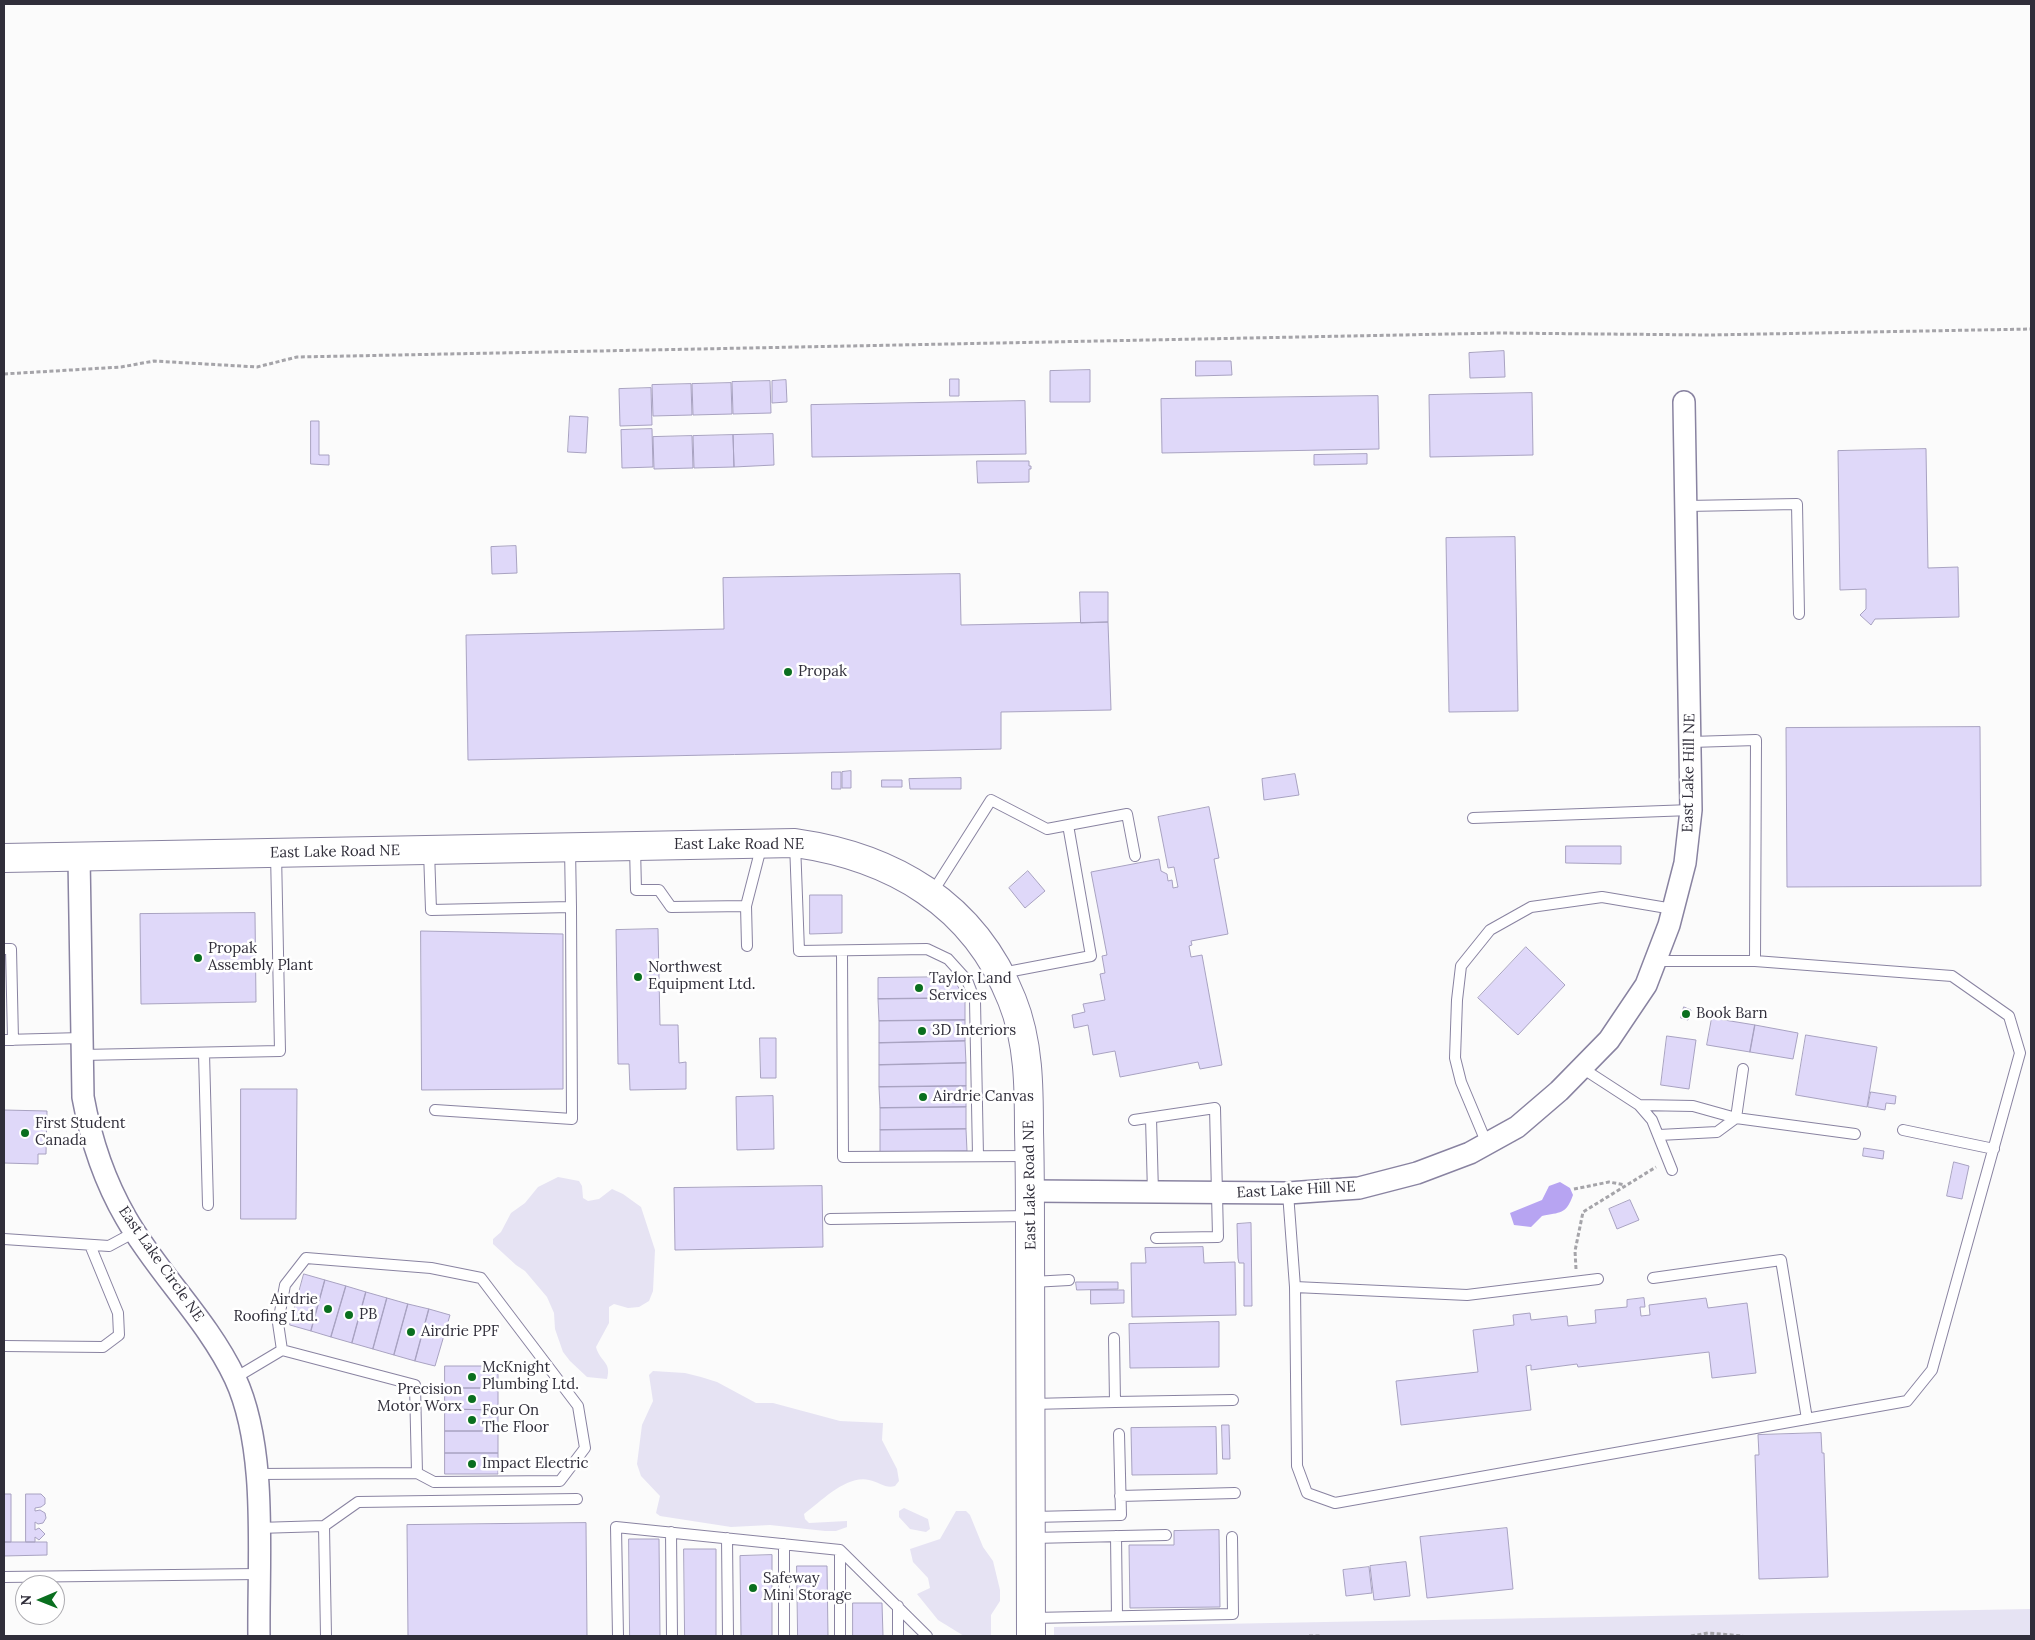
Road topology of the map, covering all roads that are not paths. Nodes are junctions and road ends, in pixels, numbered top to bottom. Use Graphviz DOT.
graph roads {
  1 [pos="1684,402"];
  2 [pos="1686,506"];
  3 [pos="1799,614"];
  4 [pos="1690,742"];
  5 [pos="1691,810"];
  6 [pos="1473,818"];
  7 [pos="1068,825"];
  8 [pos="795,843"];
  9 [pos="763,844"];
  10 [pos="635,846"];
  11 [pos="570,847"];
  12 [pos="429,850"];
  13 [pos="276,853"];
  14 [pos="1135,856"];
  15 [pos="79,857"];
  16 [pos="4,858"];
  17 [pos="931,894"];
  18 [pos="746,906"];
  19 [pos="571,907"];
  20 [pos="1673,909"];
  21 [pos="747,946"];
  22 [pos="4,949"];
  23 [pos="842,951"];
  24 [pos="1655,961"];
  25 [pos="1755,961"];
  26 [pos="1000,973"];
  27 [pos="8,1040"];
  28 [pos="82,1047"];
  29 [pos="204,1052"];
  30 [pos="1582,1068"];
  31 [pos="1743,1069"];
  32 [pos="1639,1105"];
  33 [pos="435,1110"];
  34 [pos="1151,1118"];
  35 [pos="1736,1118"];
  36 [pos="1134,1120"];
  37 [pos="1903,1130"];
  38 [pos="1855,1134"];
  39 [pos="1659,1135"];
  40 [pos="1487,1144"];
  41 [pos="1994,1149"];
  42 [pos="978,1156"];
  43 [pos="1030,1156"];
  44 [pos="1670,1165"];
  45 [pos="1153,1193"];
  46 [pos="1218,1193"];
  47 [pos="1288,1193"];
  48 [pos="1030,1204"];
  49 [pos="208,1205"];
  50 [pos="830,1219"];
  51 [pos="135,1232"];
  52 [pos="1156,1238"];
  53 [pos="4,1239"];
  54 [pos="90,1245"];
  55 [pos="1652,1278"];
  56 [pos="1598,1279"];
  57 [pos="1069,1280"];
  58 [pos="1031,1282"];
  59 [pos="1295,1287"];
  60 [pos="1114,1338"];
  61 [pos="4,1346"];
  62 [pos="282,1350"];
  63 [pos="235,1378"];
  64 [pos="1232,1400"];
  65 [pos="1115,1402"];
  66 [pos="1031,1404"];
  67 [pos="1806,1419"];
  68 [pos="1119,1434"];
  69 [pos="417,1472"];
  70 [pos="258,1474"];
  71 [pos="1235,1493"];
  72 [pos="1120,1496"];
  73 [pos="577,1499"];
  74 [pos="324,1526"];
  75 [pos="1031,1527"];
  76 [pos="258,1528"];
  77 [pos="671,1532"];
  78 [pos="1166,1535"];
  79 [pos="1116,1536"];
  80 [pos="1232,1537"];
  81 [pos="727,1538"];
  82 [pos="784,1544"];
  83 [pos="840,1550"];
  84 [pos="258,1574"];
  85 [pos="4,1577"];
  86 [pos="898,1606"];
  87 [pos="1117,1616"];
  88 [pos="1031,1627"];
  89 [pos="258,1636"];
  90 [pos="326,1636"];
  91 [pos="618,1636"];
  92 [pos="672,1636"];
  93 [pos="728,1636"];
  94 [pos="784,1636"];
  95 [pos="840,1636"];
  96 [pos="898,1636"];
  97 [pos="926,1636"];
  1 -- 2 [label="street, East Lake Hill NE"];
  2 -- 3 [label="lane"];
  2 -- 4 [label="street, East Lake Hill NE"];
  4 -- 5 [label="street, East Lake Hill NE"];
  4 -- 25 [label="lane"];
  5 -- 6 [label="lane"];
  5 -- 20 [label="street, East Lake Hill NE"];
  7 -- 14 [label="lane"];
  7 -- 17 [label="lane"];
  7 -- 26 [label="lane"];
  8 -- 9 [label="street, East Lake Road NE"];
  8 -- 17 [label="street, East Lake Road NE"];
  8 -- 23 [label="lane"];
  9 -- 10 [label="street, East Lake Road NE"];
  9 -- 18 [label="lane"];
  10 -- 11 [label="street, East Lake Road NE"];
  10 -- 18 [label="lane"];
  11 -- 12 [label="street, East Lake Road NE"];
  11 -- 19 [label="lane"];
  12 -- 13 [label="street, East Lake Road NE"];
  12 -- 19 [label="lane"];
  13 -- 15 [label="street, East Lake Road NE"];
  13 -- 29 [label="lane"];
  15 -- 16 [label="street, East Lake Road NE"];
  15 -- 28 [label="street, East Lake Circle NE"];
  17 -- 26 [label="street, East Lake Road NE"];
  18 -- 21 [label="lane"];
  19 -- 33 [label="lane"];
  20 -- 24 [label="street, East Lake Hill NE"];
  20 -- 40 [label="lane"];
  22 -- 27 [label="lane"];
  23 -- 42 [label="lane"];
  23 -- 42 [label="lane"];
  24 -- 25 [label="lane"];
  24 -- 30 [label="street, East Lake Hill NE"];
  25 -- 41 [label="lane"];
  26 -- 43 [label="street, East Lake Road NE"];
  27 -- 28 [label="lane"];
  28 -- 29 [label="lane"];
  28 -- 51 [label="street, East Lake Circle NE"];
  29 -- 49 [label="lane"];
  30 -- 32 [label="lane"];
  30 -- 40 [label="street, East Lake Hill NE"];
  31 -- 35 [label="lane"];
  32 -- 35 [label="lane"];
  32 -- 39 [label="lane"];
  34 -- 36 [label="lane"];
  34 -- 45 [label="lane"];
  34 -- 46 [label="lane"];
  35 -- 38 [label="lane"];
  35 -- 39 [label="lane"];
  37 -- 41 [label="lane"];
  39 -- 44 [label="lane"];
  40 -- 47 [label="street, East Lake Hill NE"];
  41 -- 67 [label="lane"];
  42 -- 43 [label="lane"];
  43 -- 48 [label="street, East Lake Road NE"];
  45 -- 46 [label="street, East Lake Hill NE"];
  45 -- 48 [label="street, East Lake Hill NE"];
  46 -- 47 [label="street, East Lake Hill NE"];
  46 -- 52 [label="lane"];
  47 -- 59 [label="lane"];
  48 -- 50 [label="lane"];
  48 -- 58 [label="street, East Lake Road NE"];
  51 -- 54 [label="lane"];
  51 -- 63 [label="street, East Lake Circle NE"];
  53 -- 54 [label="lane"];
  54 -- 61 [label="lane"];
  55 -- 67 [label="lane"];
  56 -- 59 [label="lane"];
  57 -- 58 [label="lane"];
  58 -- 66 [label="street, East Lake Road NE"];
  59 -- 67 [label="lane"];
  60 -- 65 [label="lane"];
  62 -- 63 [label="lane"];
  62 -- 69 [label="lane"];
  62 -- 69 [label="lane"];
  63 -- 70 [label="street, East Lake Circle NE"];
  64 -- 65 [label="lane"];
  65 -- 66 [label="lane"];
  66 -- 75 [label="street, East Lake Road NE"];
  68 -- 72 [label="lane"];
  69 -- 70 [label="lane"];
  70 -- 76 [label="street, East Lake Circle NE"];
  71 -- 72 [label="lane"];
  72 -- 75 [label="lane"];
  73 -- 74 [label="lane"];
  74 -- 76 [label="lane"];
  74 -- 90 [label="lane"];
  75 -- 79 [label="lane"];
  75 -- 88 [label="street, East Lake Road NE"];
  76 -- 84 [label="street, East Lake Circle NE"];
  77 -- 81 [label="lane"];
  77 -- 91 [label="lane"];
  77 -- 92 [label="lane"];
  78 -- 79 [label="lane"];
  79 -- 87 [label="lane"];
  80 -- 87 [label="lane"];
  81 -- 82 [label="lane"];
  81 -- 93 [label="lane"];
  82 -- 83 [label="lane"];
  82 -- 94 [label="lane"];
  83 -- 86 [label="lane"];
  83 -- 95 [label="lane"];
  84 -- 85 [label="lane"];
  84 -- 89 [label="street, East Lake Circle NE"];
  86 -- 96 [label="lane"];
  86 -- 97 [label="lane"];
  87 -- 88 [label="lane"];
}
